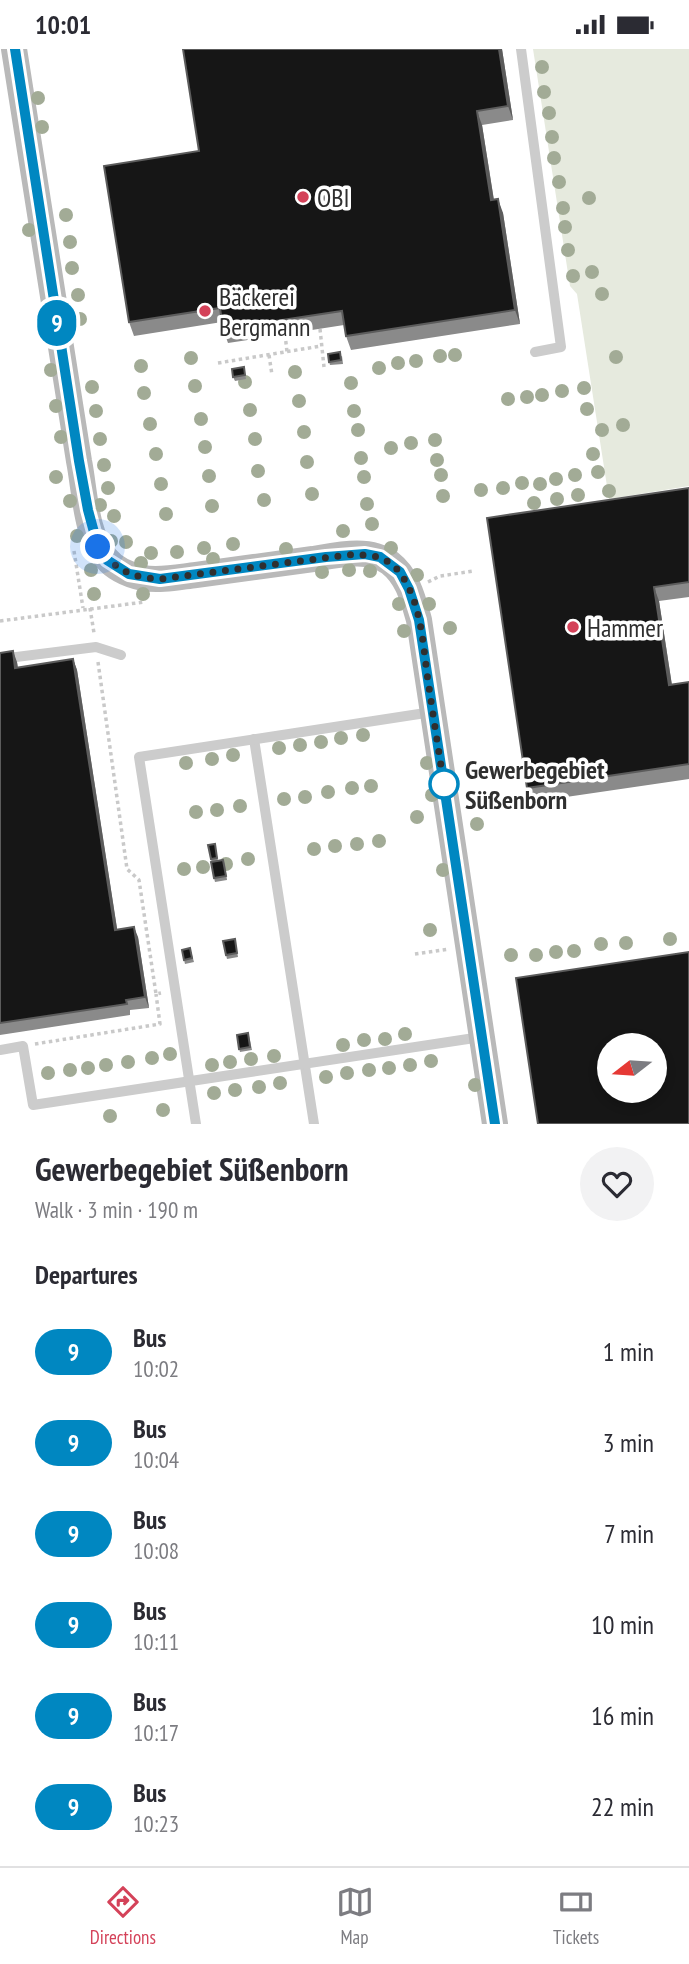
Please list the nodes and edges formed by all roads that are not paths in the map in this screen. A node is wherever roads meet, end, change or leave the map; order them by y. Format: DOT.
graph roads {
  1 [pos="15,49"];
  2 [pos="521,49"];
  3 [pos="535,352"];
  4 [pos="121,655"];
  5 [pos="0,659"];
  6 [pos="432,712"];
  7 [pos="254,739"];
  8 [pos="482,1037"];
  9 [pos="0,1050"];
  10 [pos="304,1064"];
  11 [pos="189,1082"];
  12 [pos="196,1124"];
  13 [pos="313,1124"];
  14 [pos="495,1124"];
  1 -- 6 [label="street"];
  2 -- 3 [label="lane"];
  4 -- 5 [label="lane"];
  6 -- 7 [label="lane"];
  6 -- 8 [label="street"];
  7 -- 10 [label="lane"];
  7 -- 11 [label="lane"];
  8 -- 10 [label="lane"];
  8 -- 14 [label="street"];
  9 -- 11 [label="lane"];
  10 -- 11 [label="lane"];
  10 -- 13 [label="lane"];
  11 -- 12 [label="lane"];
}
